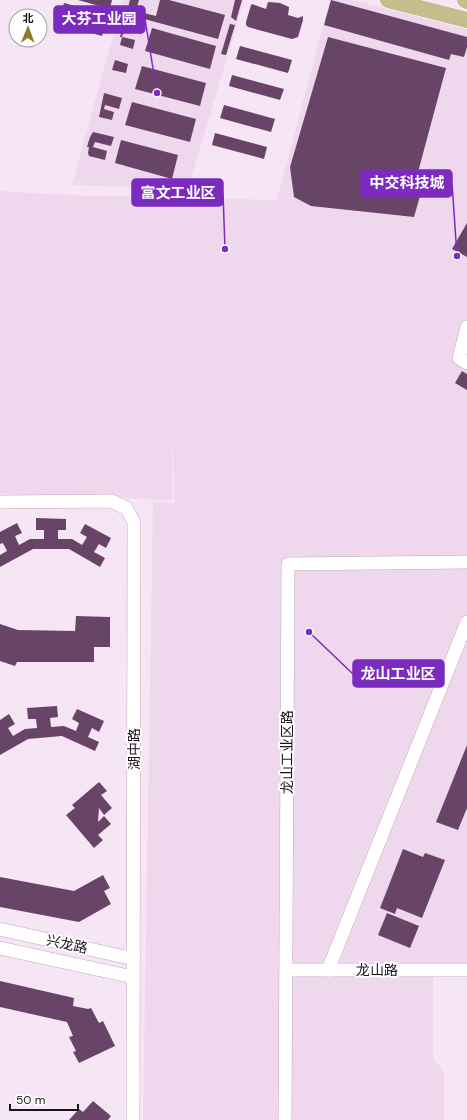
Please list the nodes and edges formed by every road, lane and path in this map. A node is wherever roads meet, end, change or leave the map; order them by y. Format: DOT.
graph roads {
  1 [pos="388,0"];
  2 [pos="467,20"];
  3 [pos="467,327"];
  4 [pos="467,362"];
  5 [pos="0,502"];
  6 [pos="467,562"];
  7 [pos="467,622"];
  8 [pos="0,929"];
  9 [pos="0,948"];
  10 [pos="134,959"];
  11 [pos="287,970"];
  12 [pos="328,970"];
  13 [pos="467,970"];
  14 [pos="134,977"];
  15 [pos="133,1120"];
  16 [pos="285,1120"];
  1 -- 2 [label="main road"];
  3 -- 4 [label="street"];
  5 -- 10 [label="street, 湖中路"];
  6 -- 11 [label="street, 龙山工业区路"];
  7 -- 12 [label="street"];
  8 -- 10 [label="street, 兴龙路"];
  9 -- 14 [label="street, 兴龙路"];
  10 -- 14 [label="street, 湖中路"];
  11 -- 12 [label="street, 龙山路"];
  11 -- 16 [label="street, 龙山工业区路"];
  12 -- 13 [label="street, 龙山路"];
  14 -- 15 [label="street, 湖中路"];
}
